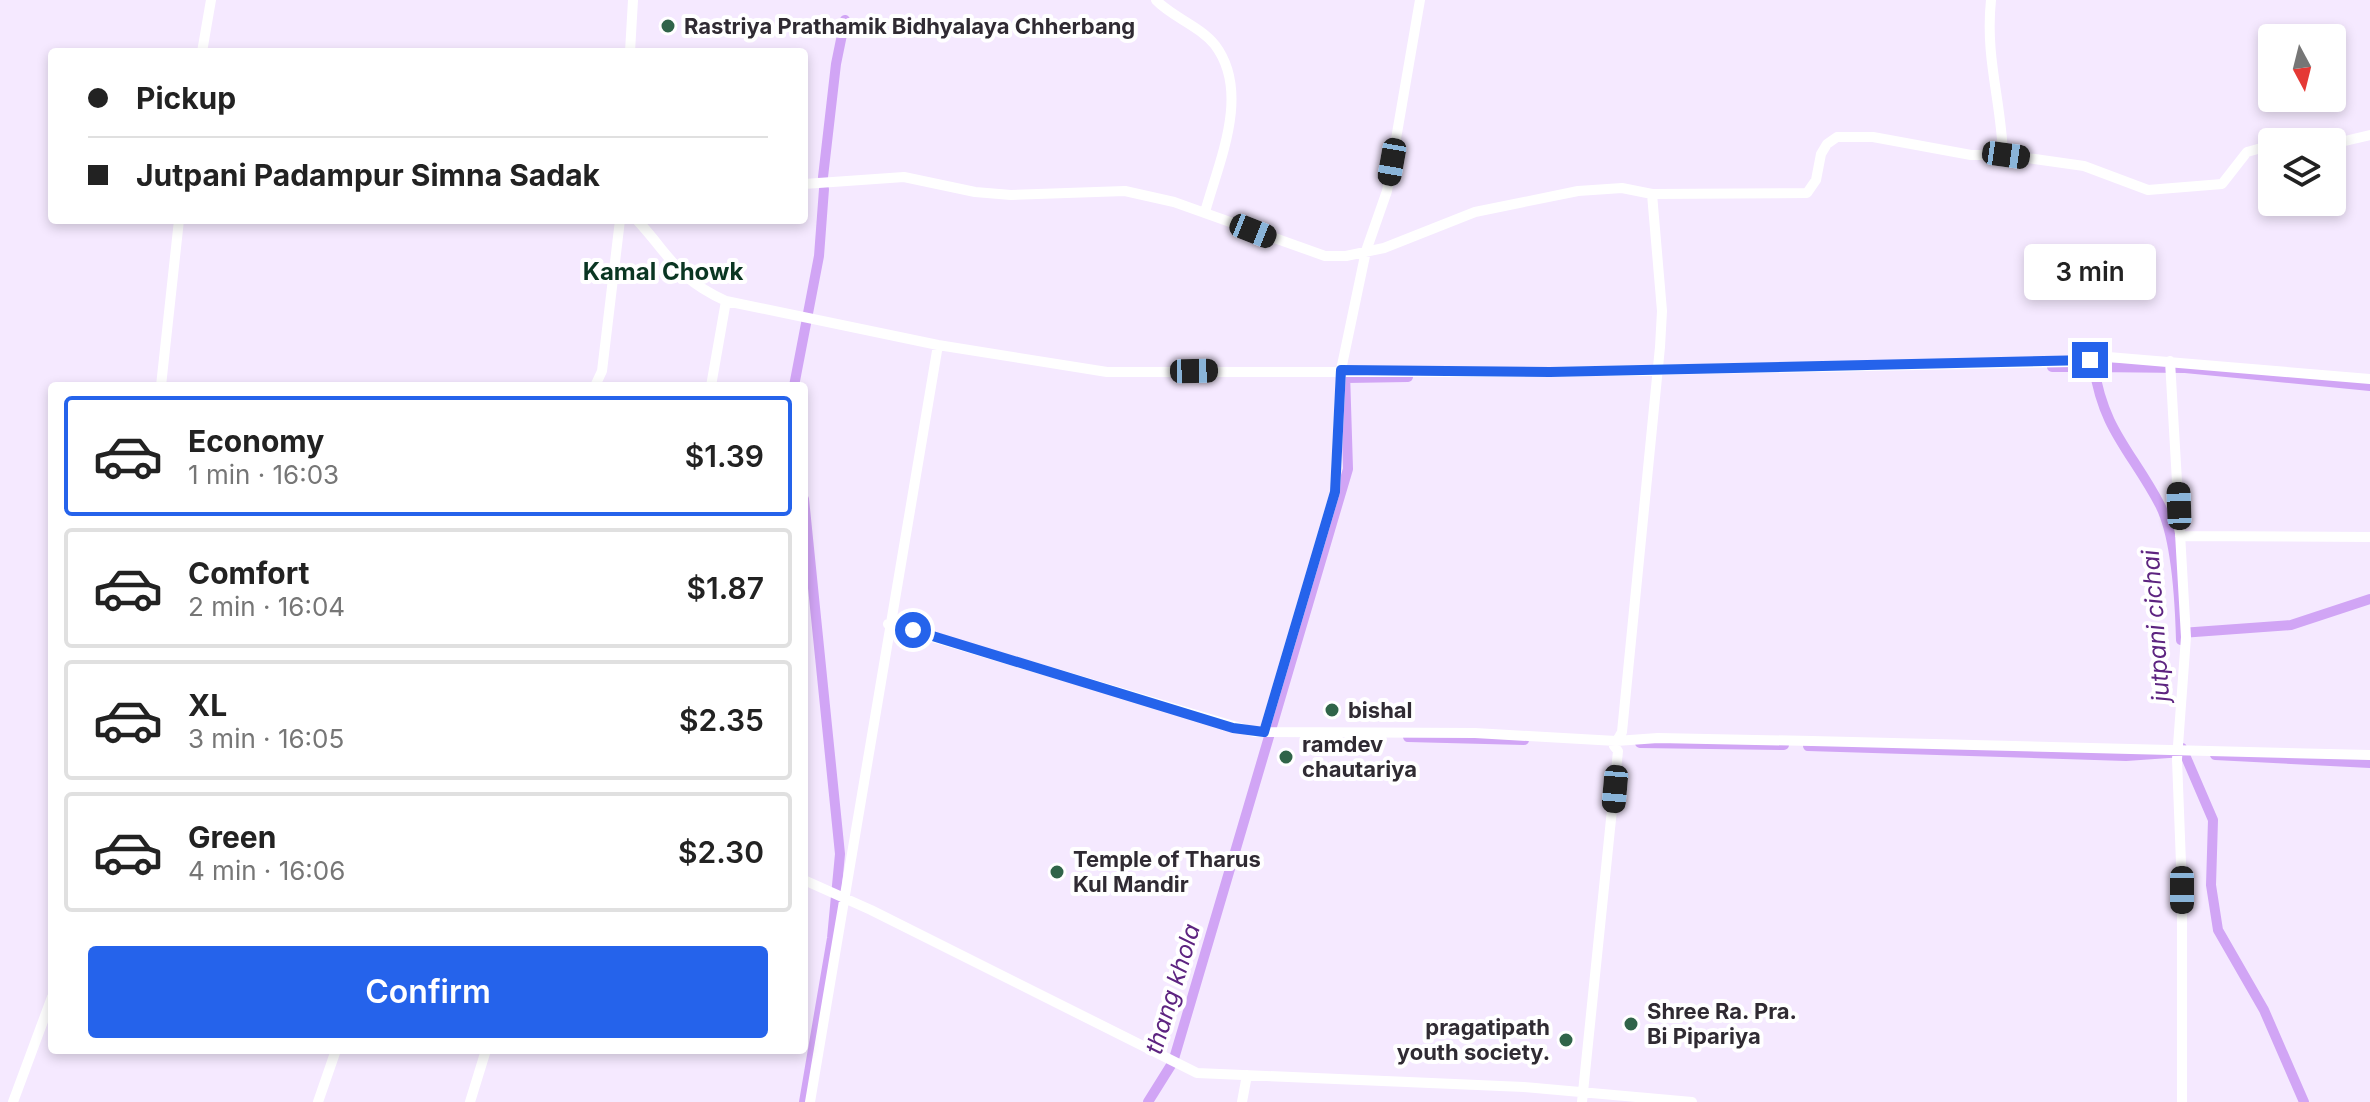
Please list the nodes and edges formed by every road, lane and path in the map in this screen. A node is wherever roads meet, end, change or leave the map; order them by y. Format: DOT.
graph roads {
  1 [pos="211,0"];
  2 [pos="633,0"];
  3 [pos="1156,0"];
  4 [pos="1420,0"];
  5 [pos="1991,0"];
  6 [pos="203,48"];
  7 [pos="630,48"];
  8 [pos="2370,135"];
  9 [pos="2346,141"];
  10 [pos="2258,149"];
  11 [pos="2003,155"];
  12 [pos="808,184"];
  13 [pos="1652,194"];
  14 [pos="1205,212"];
  15 [pos="179,224"];
  16 [pos="620,224"];
  17 [pos="640,224"];
  18 [pos="1366,251"];
  19 [pos="726,301"];
  20 [pos="938,345"];
  21 [pos="2170,361"];
  22 [pos="1656,369"];
  23 [pos="1341,370"];
  24 [pos="2370,379"];
  25 [pos="161,382"];
  26 [pos="597,382"];
  27 [pos="712,382"];
  28 [pos="2180,536"];
  29 [pos="2370,537"];
  30 [pos="888,624"];
  31 [pos="1264,732"];
  32 [pos="1615,743"];
  33 [pos="2177,754"];
  34 [pos="2370,755"];
  35 [pos="808,882"];
  36 [pos="844,898"];
  37 [pos="48,1008"];
  38 [pos="335,1054"];
  39 [pos="485,1054"];
  40 [pos="1247,1075"];
  41 [pos="1582,1098"];
  42 [pos="13,1102"];
  43 [pos="318,1102"];
  44 [pos="470,1102"];
  45 [pos="810,1102"];
  46 [pos="1242,1102"];
  47 [pos="1692,1102"];
  48 [pos="2182,1102"];
  1 -- 6 [label="street"];
  2 -- 7 [label="street"];
  3 -- 14 [label="street"];
  4 -- 18 [label="street"];
  5 -- 11 [label="street"];
  8 -- 9 [label="street"];
  10 -- 11 [label="street"];
  11 -- 13 [label="street"];
  12 -- 14 [label="street"];
  13 -- 18 [label="street"];
  13 -- 22 [label="street"];
  14 -- 18 [label="street"];
  15 -- 25 [label="street"];
  16 -- 26 [label="street"];
  17 -- 19 [label="street"];
  18 -- 23 [label="street"];
  19 -- 20 [label="street"];
  19 -- 27 [label="street"];
  20 -- 23 [label="street"];
  20 -- 30 [label="street"];
  21 -- 22 [label="street"];
  21 -- 24 [label="street"];
  21 -- 28 [label="street"];
  22 -- 23 [label="street"];
  22 -- 32 [label="street"];
  23 -- 31 [label="street"];
  28 -- 29 [label="street"];
  28 -- 33 [label="street"];
  30 -- 31 [label="street"];
  30 -- 36 [label="street"];
  31 -- 32 [label="street"];
  32 -- 33 [label="street"];
  32 -- 41 [label="street"];
  33 -- 34 [label="street"];
  33 -- 48 [label="street"];
  35 -- 36 [label="street"];
  36 -- 40 [label="street"];
  36 -- 45 [label="street"];
  37 -- 42 [label="street"];
  38 -- 43 [label="street"];
  39 -- 44 [label="street"];
  40 -- 41 [label="street"];
  40 -- 46 [label="street"];
  41 -- 47 [label="street"];
}
